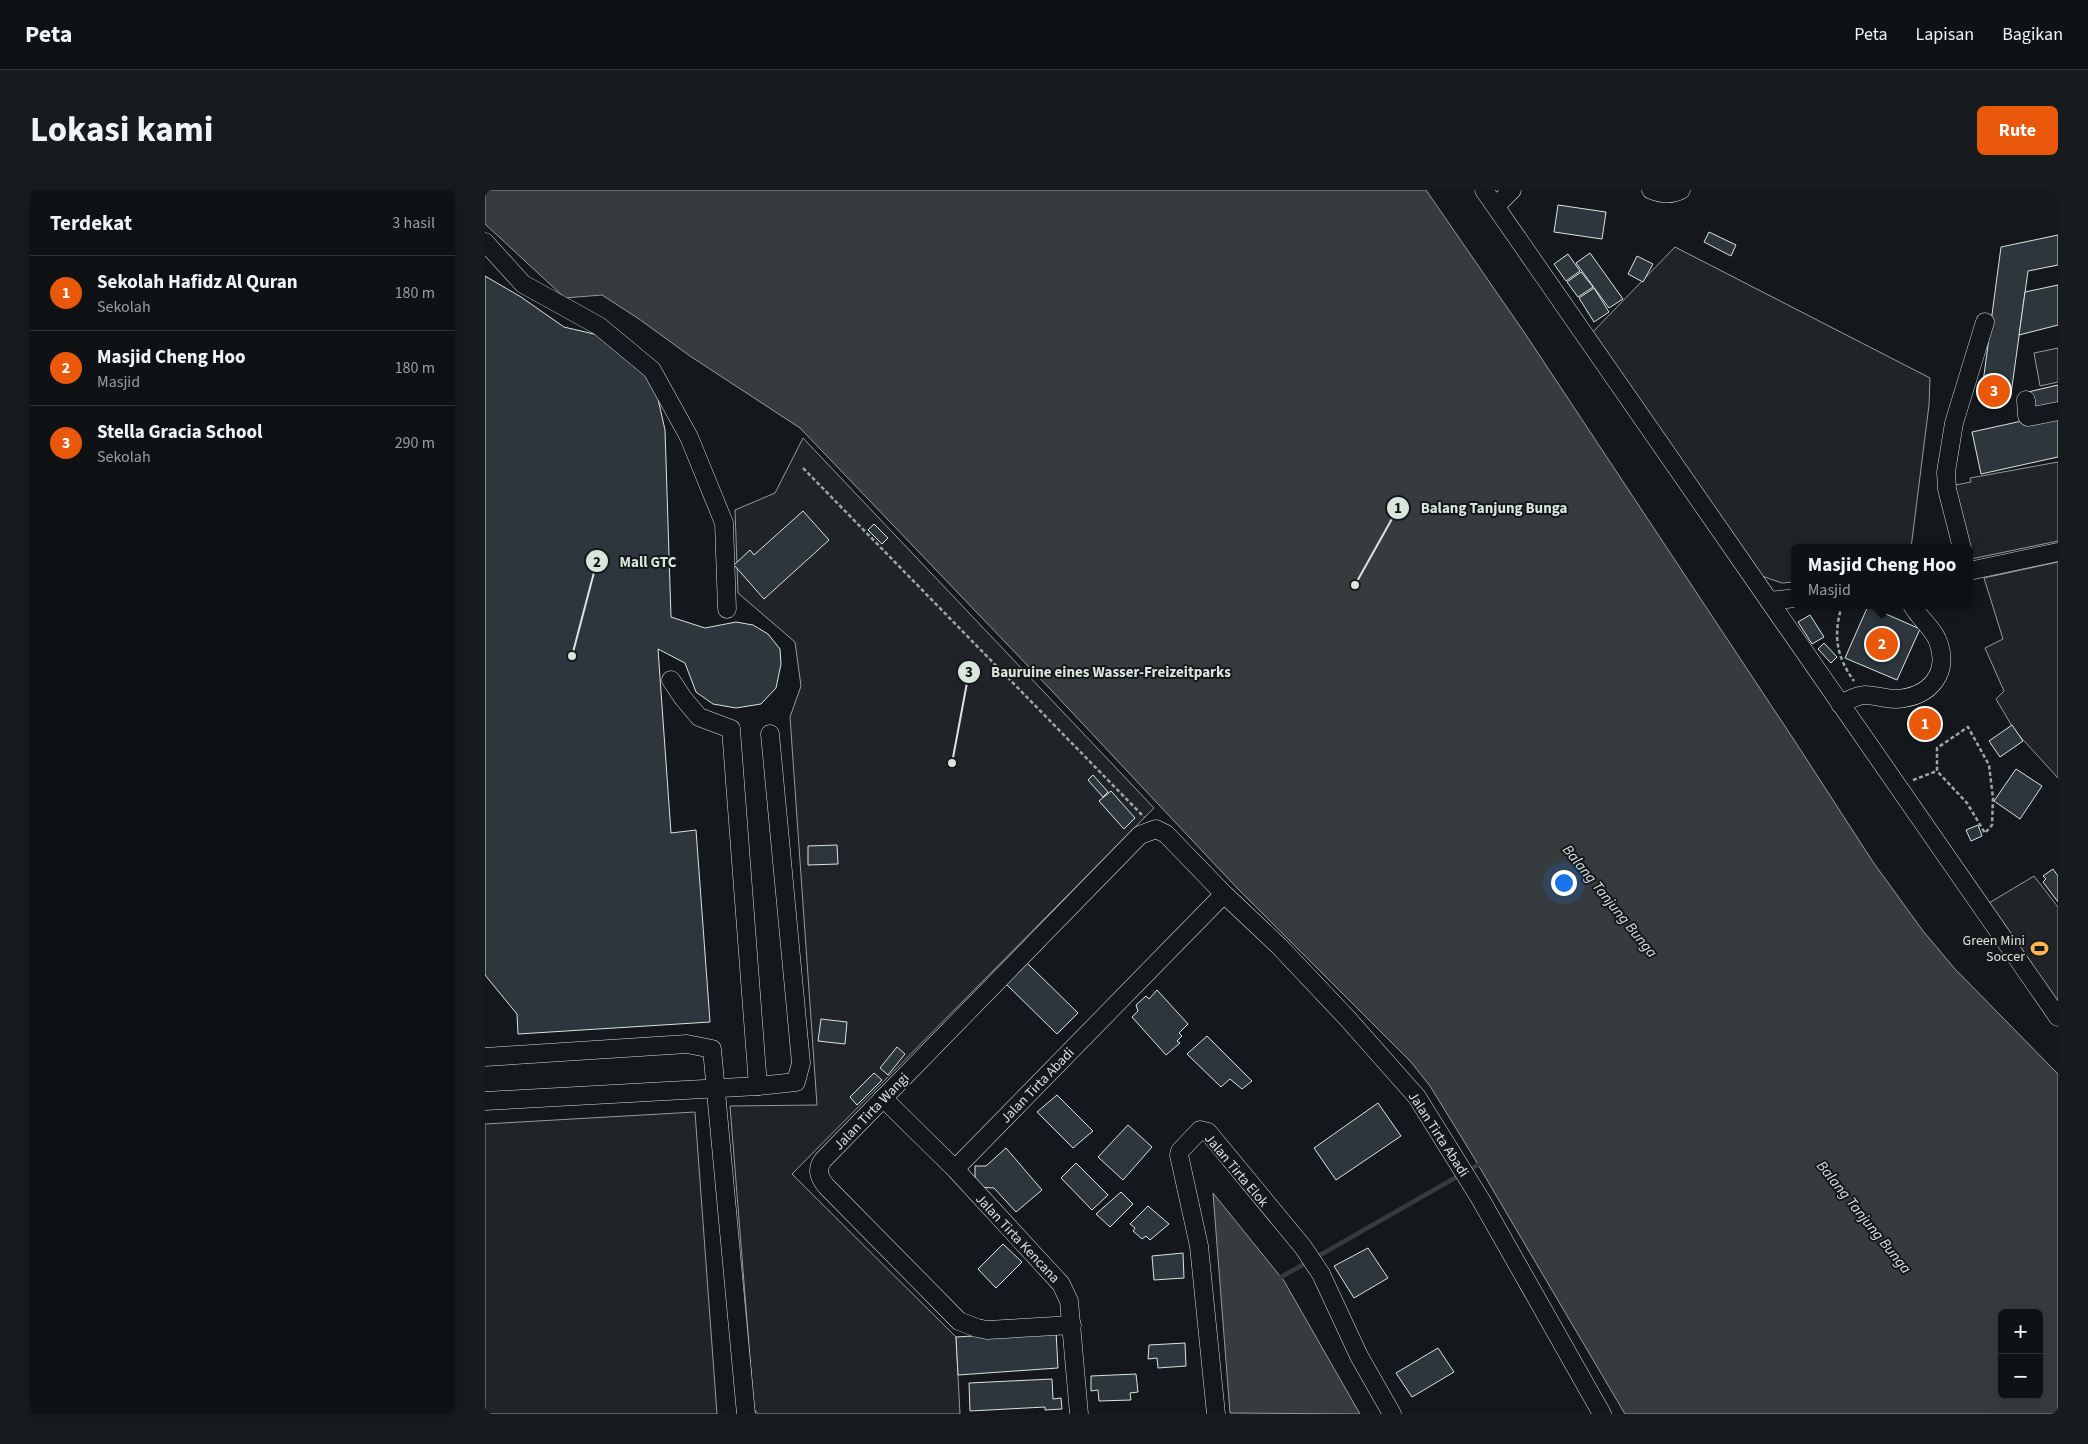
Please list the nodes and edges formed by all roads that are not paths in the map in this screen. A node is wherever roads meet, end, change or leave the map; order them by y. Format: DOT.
graph roads {
  1 [pos="1485,190"];
  2 [pos="1512,190"];
  3 [pos="1651,190"];
  4 [pos="1681,190"];
  5 [pos="1496,206"];
  6 [pos="487,250"];
  7 [pos="1985,322"];
  8 [pos="2026,400"];
  9 [pos="2058,411"];
  10 [pos="1961,544"];
  11 [pos="2058,552"];
  12 [pos="1973,570"];
  13 [pos="1791,598"];
  14 [pos="1769,601"];
  15 [pos="727,609"];
  16 [pos="1915,609"];
  17 [pos="671,680"];
  18 [pos="1840,704"];
  19 [pos="770,734"];
  20 [pos="1156,829"];
  21 [pos="1224,894"];
  22 [pos="2058,1017"];
  23 [pos="485,1057"];
  24 [pos="758,1086"];
  25 [pos="716,1087"];
  26 [pos="883,1098"];
  27 [pos="485,1101"];
  28 [pos="955,1169"];
  29 [pos="1072,1325"];
  30 [pos="746,1414"];
  31 [pos="1079,1414"];
  32 [pos="1215,1414"];
  33 [pos="1392,1414"];
  34 [pos="1602,1414"];
  1 -- 5 [label="street"];
  2 -- 5 [label="street"];
  3 -- 4 [label="street"];
  5 -- 14 [label="street"];
  6 -- 15 [label="street"];
  7 -- 10 [label="street"];
  8 -- 9 [label="street"];
  11 -- 12 [label="street"];
  13 -- 14 [label="street"];
  14 -- 18 [label="street"];
  16 -- 18 [label="street"];
  17 -- 24 [label="street"];
  18 -- 22 [label="street"];
  19 -- 24 [label="street"];
  20 -- 21 [label="street, Jalan Tirta Abadi"];
  20 -- 26 [label="street, Jalan Tirta Wangi"];
  21 -- 28 [label="street, Jalan Tirta Abadi"];
  21 -- 34 [label="street, Jalan Tirta Abadi"];
  23 -- 25 [label="street"];
  24 -- 25 [label="street"];
  25 -- 27 [label="street"];
  25 -- 30 [label="street"];
  26 -- 28 [label="street, Jalan Tirta Kencana"];
  26 -- 29 [label="street, Jalan Tirta Wangi"];
  28 -- 29 [label="street, Jalan Tirta Kencana"];
  29 -- 31 [label="street, Jalan Tirta Kencana"];
  32 -- 33 [label="street, Jalan Tirta Elok"];
}
